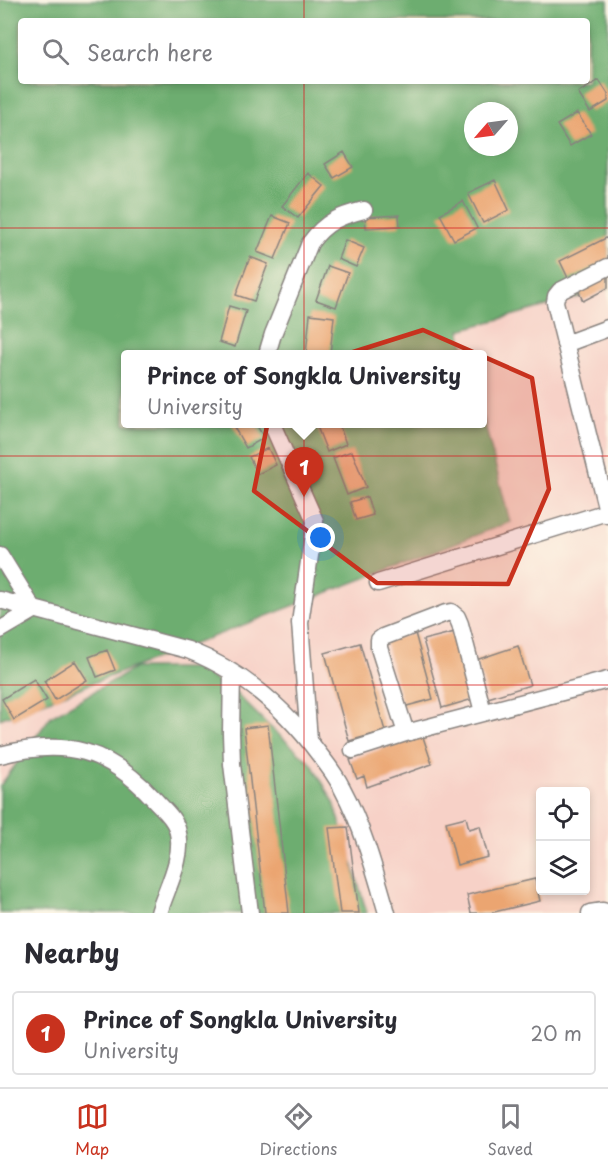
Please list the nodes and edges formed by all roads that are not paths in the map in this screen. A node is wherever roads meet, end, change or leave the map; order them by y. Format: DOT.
graph roads {
  1 [pos="364,210"];
  2 [pos="608,267"];
  3 [pos="608,328"];
  4 [pos="565,344"];
  5 [pos="268,350"];
  6 [pos="274,428"];
  7 [pos="608,513"];
  8 [pos="0,555"];
  9 [pos="378,583"];
  10 [pos="0,600"];
  11 [pos="34,610"];
  12 [pos="0,630"];
  13 [pos="232,672"];
  14 [pos="608,680"];
  15 [pos="483,712"];
  16 [pos="406,734"];
  17 [pos="309,740"];
  18 [pos="353,750"];
  19 [pos="0,755"];
  20 [pos="159,913"];
  21 [pos="249,913"];
  22 [pos="387,913"];
  23 [pos="590,913"];
  24 [pos="608,913"];
  1 -- 5 [label="street"];
  2 -- 4 [label="street"];
  3 -- 4 [label="street"];
  4 -- 7 [label="street"];
  6 -- 17 [label="street"];
  7 -- 9 [label="street"];
  8 -- 11 [label="street"];
  10 -- 11 [label="street"];
  11 -- 12 [label="street"];
  11 -- 13 [label="street"];
  13 -- 17 [label="street"];
  13 -- 21 [label="street"];
  14 -- 15 [label="street"];
  15 -- 16 [label="street"];
  15 -- 16 [label="street"];
  16 -- 18 [label="street"];
  17 -- 22 [label="street"];
  19 -- 20 [label="street"];
  23 -- 24 [label="street"];
}
